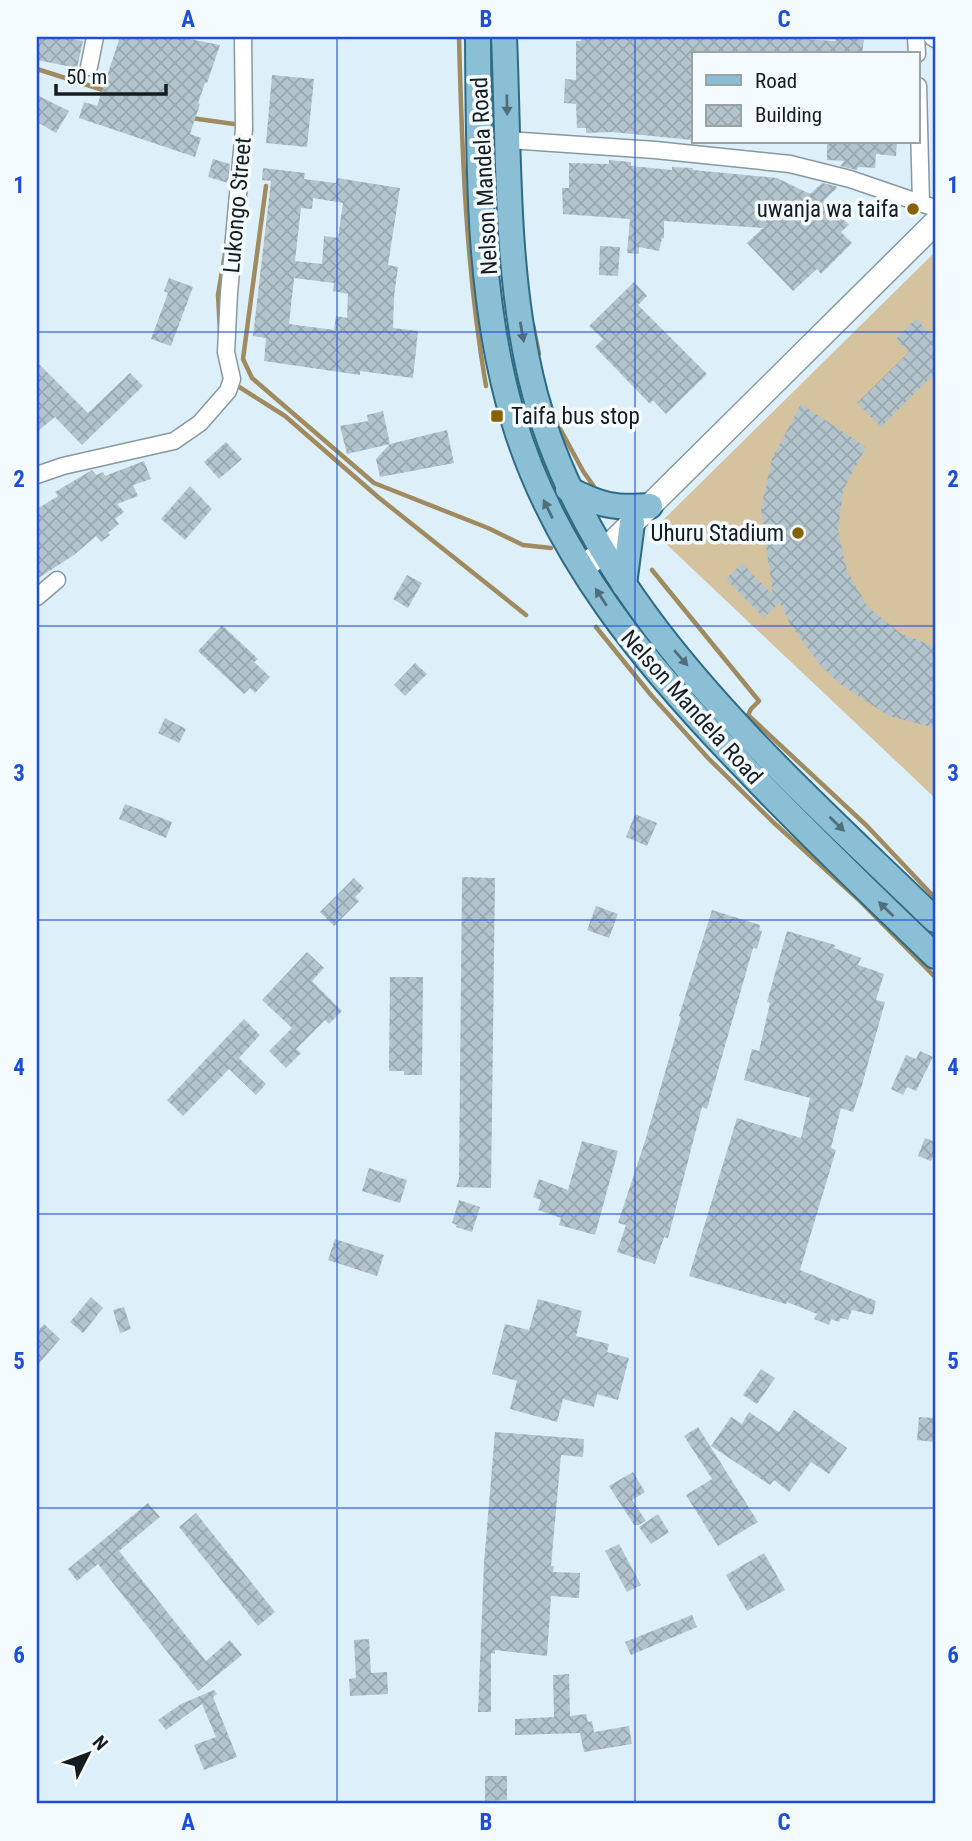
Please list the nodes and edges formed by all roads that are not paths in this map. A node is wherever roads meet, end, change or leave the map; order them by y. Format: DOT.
graph roads {
  1 [pos="95,37"];
  2 [pos="243,37"];
  3 [pos="478,37"];
  4 [pos="505,37"];
  5 [pos="89,67"];
  6 [pos="920,110"];
  7 [pos="508,140"];
  8 [pos="928,205"];
  9 [pos="935,223"];
  10 [pos="37,475"];
  11 [pos="568,489"];
  12 [pos="650,506"];
  13 [pos="632,523"];
  14 [pos="603,552"];
  15 [pos="582,568"];
  16 [pos="57,580"];
  17 [pos="624,585"];
  18 [pos="37,597"];
  19 [pos="935,920"];
  20 [pos="935,956"];
  1 -- 5 [label="street"];
  2 -- 10 [label="street, Lukongo Street"];
  15 -- 3 [label="main road, Nelson Mandela Road, one-way"];
  4 -- 7 [label="main road, Nelson Mandela Road, one-way"];
  6 -- 8 [label="street"];
  7 -- 8 [label="street"];
  7 -- 11 [label="main road, Nelson Mandela Road, one-way"];
  9 -- 12 [label="street"];
  11 -- 12 [label="main road"];
  11 -- 14 [label="main road, Nelson Mandela Road"];
  12 -- 13 [label="street"];
  13 -- 14 [label="street"];
  13 -- 17 [label="main road"];
  14 -- 15 [label="street"];
  14 -- 17 [label="main road, Nelson Mandela Road"];
  20 -- 15 [label="main road, Nelson Mandela Road, one-way"];
  16 -- 18 [label="street"];
  17 -- 19 [label="main road, Nelson Mandela Road, one-way"];
}
